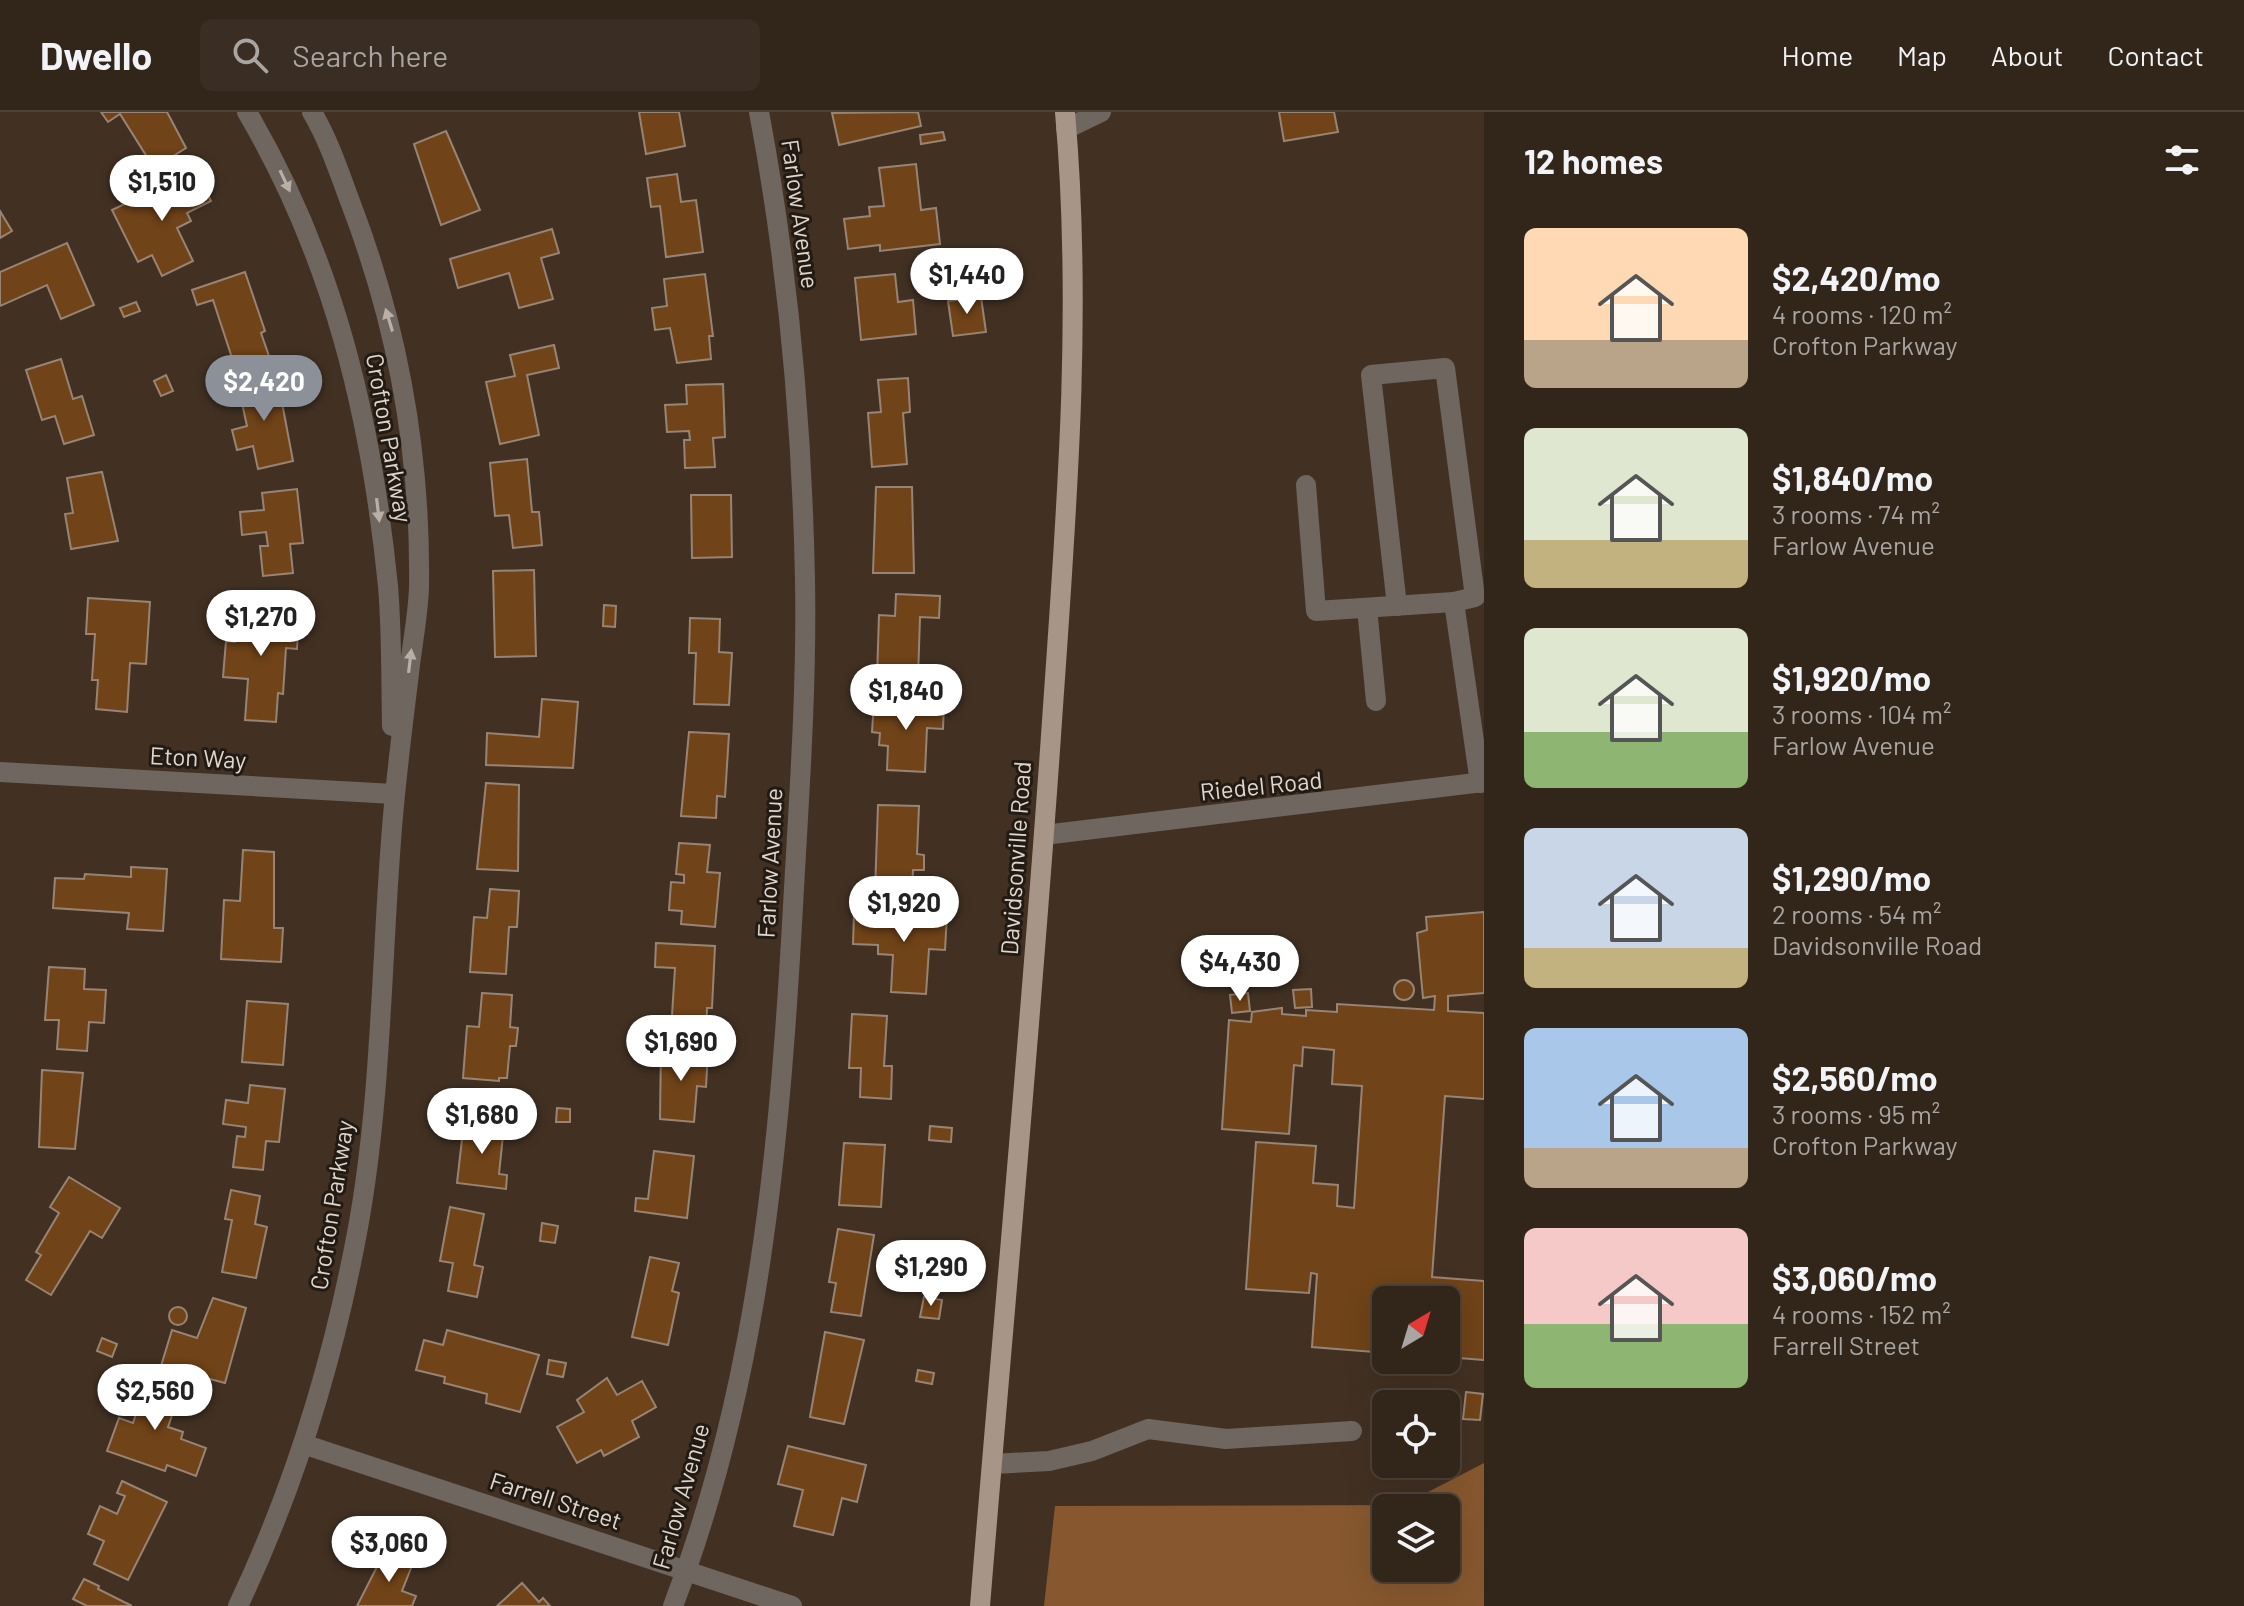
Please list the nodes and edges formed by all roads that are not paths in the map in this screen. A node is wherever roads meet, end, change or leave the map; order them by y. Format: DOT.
graph roads {
  1 [pos="247,112"];
  2 [pos="312,112"];
  3 [pos="759,112"];
  4 [pos="1101,112"];
  5 [pos="1065,120"];
  6 [pos="1306,485"];
  7 [pos="1454,602"];
  8 [pos="1397,606"];
  9 [pos="1367,608"];
  10 [pos="1376,701"];
  11 [pos="0,772"];
  12 [pos="1482,783"];
  13 [pos="394,794"];
  14 [pos="1044,835"];
  15 [pos="1352,1431"];
  16 [pos="303,1444"];
  17 [pos="992,1464"];
  18 [pos="687,1571"];
  19 [pos="238,1606"];
  20 [pos="673,1606"];
  21 [pos="792,1606"];
  22 [pos="980,1606"];
  1 -- 13 [label="street, Crofton Parkway, one-way"];
  13 -- 2 [label="street, Crofton Parkway, one-way"];
  3 -- 18 [label="street, Farlow Avenue"];
  4 -- 5 [label="street"];
  5 -- 14 [label="main road, Davidsonville Road"];
  6 -- 9 [label="street"];
  7 -- 8 [label="street"];
  7 -- 8 [label="street"];
  7 -- 12 [label="street"];
  8 -- 9 [label="street"];
  9 -- 10 [label="street"];
  11 -- 13 [label="street, Eton Way"];
  12 -- 14 [label="street, Riedel Road"];
  13 -- 16 [label="street, Crofton Parkway"];
  14 -- 17 [label="main road, Davidsonville Road"];
  15 -- 17 [label="street"];
  16 -- 18 [label="street, Farrell Street"];
  16 -- 19 [label="street, Crofton Parkway"];
  17 -- 22 [label="main road, Davidsonville Road"];
  18 -- 20 [label="street, Farlow Avenue"];
  18 -- 21 [label="street, Farrell Street"];
}
